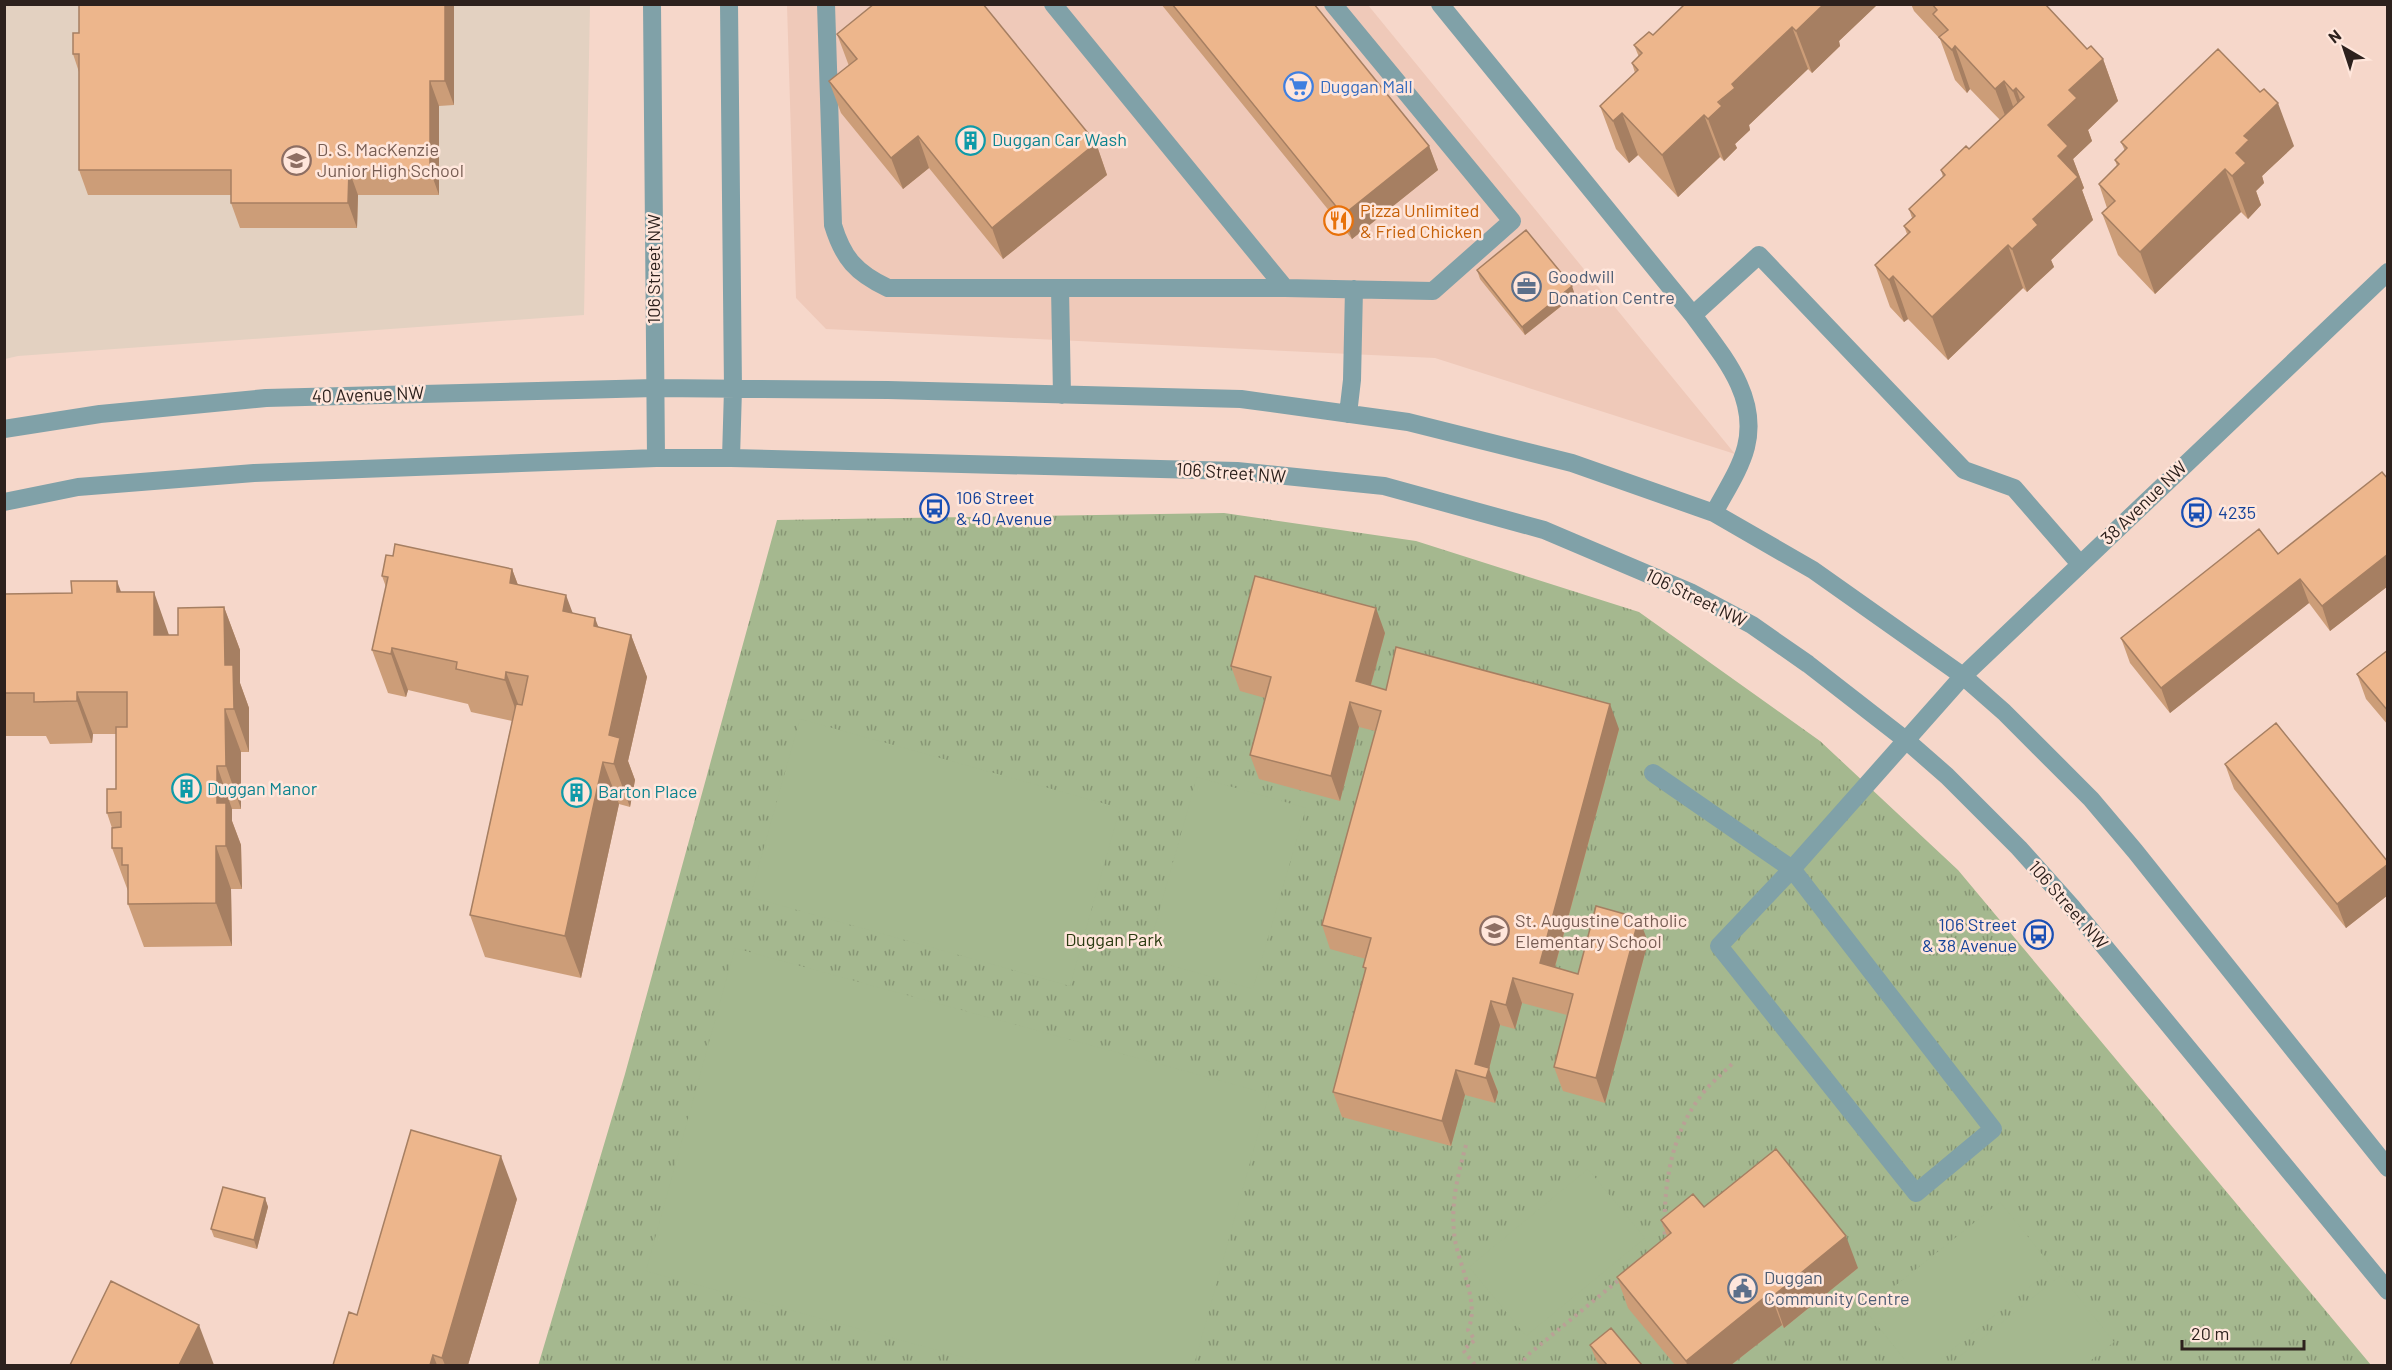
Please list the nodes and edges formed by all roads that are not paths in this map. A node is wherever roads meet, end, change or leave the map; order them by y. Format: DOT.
graph roads {
  1 [pos="652,4"];
  2 [pos="729,4"];
  3 [pos="826,4"];
  4 [pos="1053,4"];
  5 [pos="1333,4"];
  6 [pos="1440,4"];
  7 [pos="2388,272"];
  8 [pos="1060,288"];
  9 [pos="1285,288"];
  10 [pos="1354,289"];
  11 [pos="1693,315"];
  12 [pos="655,387"];
  13 [pos="733,389"];
  14 [pos="1062,395"];
  15 [pos="1348,414"];
  16 [pos="4,429"];
  17 [pos="656,458"];
  18 [pos="731,458"];
  19 [pos="4,502"];
  20 [pos="1714,513"];
  21 [pos="2080,564"];
  22 [pos="1963,676"];
  23 [pos="1907,741"];
  24 [pos="1653,773"];
  25 [pos="1792,869"];
  26 [pos="2388,1168"];
  27 [pos="2388,1291"];
  1 -- 12 [label="street, 106 Street NW"];
  2 -- 13 [label="street"];
  3 -- 8 [label="street"];
  4 -- 9 [label="street"];
  5 -- 10 [label="street"];
  6 -- 11 [label="street"];
  7 -- 21 [label="street, 38 Avenue NW"];
  8 -- 9 [label="street"];
  8 -- 14 [label="street"];
  9 -- 10 [label="street"];
  10 -- 15 [label="street"];
  11 -- 20 [label="street"];
  11 -- 21 [label="street"];
  12 -- 13 [label="street, 40 Avenue NW"];
  12 -- 16 [label="street, 40 Avenue NW"];
  12 -- 17 [label="street, 106 Street NW"];
  13 -- 14 [label="street"];
  13 -- 18 [label="street"];
  14 -- 15 [label="street"];
  15 -- 20 [label="street"];
  17 -- 18 [label="street, 106 Street NW"];
  17 -- 19 [label="street"];
  18 -- 23 [label="street, 106 Street NW"];
  20 -- 22 [label="street"];
  21 -- 22 [label="street, 38 Avenue NW"];
  22 -- 23 [label="street, 38 Avenue NW"];
  22 -- 26 [label="street"];
  23 -- 25 [label="street, 38 Avenue NW"];
  23 -- 27 [label="street, 106 Street NW"];
  24 -- 25 [label="street"];
  25 -- 25 [label="street"];
}
